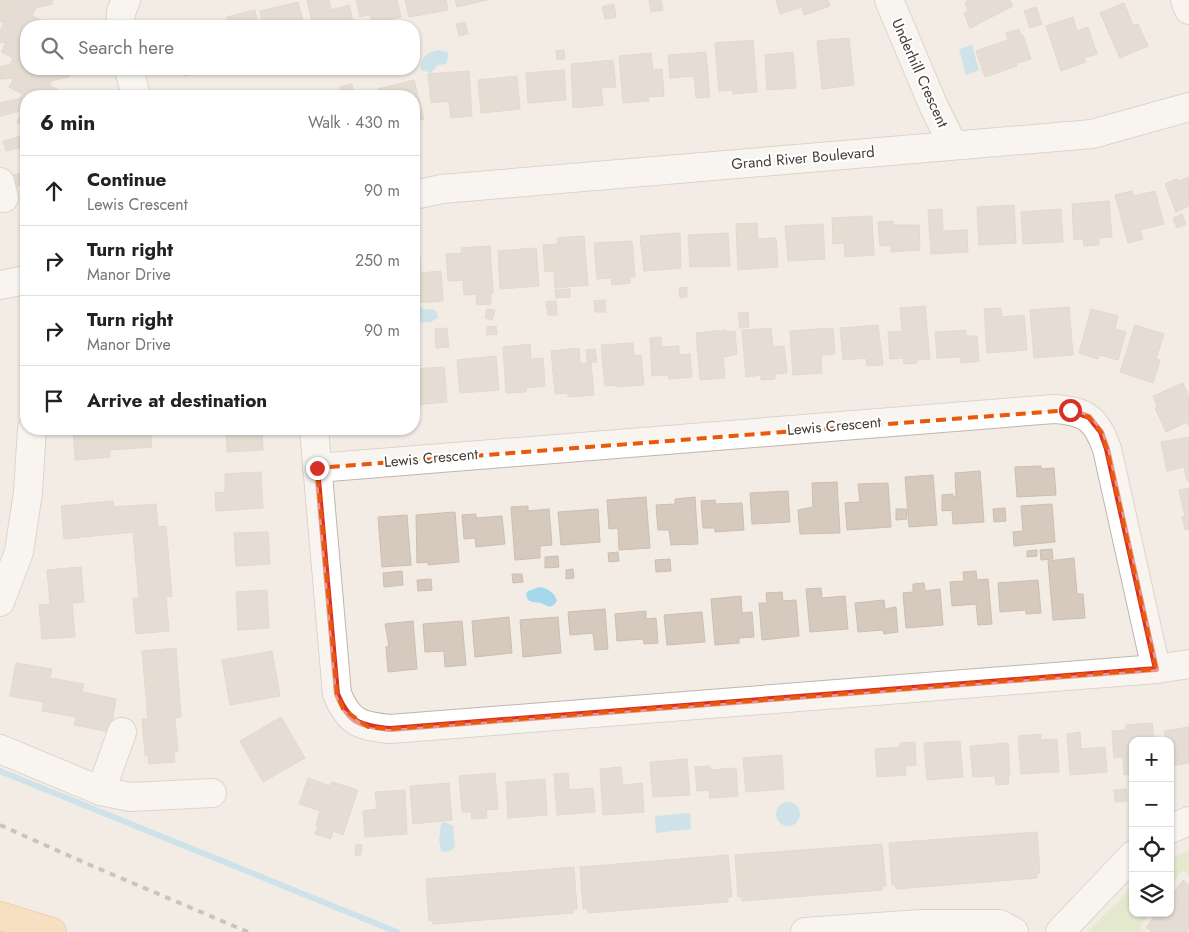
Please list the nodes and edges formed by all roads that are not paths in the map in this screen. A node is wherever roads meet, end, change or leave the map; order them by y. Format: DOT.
graph roads {
  1 [pos="889,0"];
  2 [pos="1184,0"];
  3 [pos="1189,10"];
  4 [pos="131,75"];
  5 [pos="134,90"];
  6 [pos="1189,107"];
  7 [pos="953,145"];
  8 [pos="420,194"];
  9 [pos="20,281"];
  10 [pos="0,285"];
  11 [pos="32,435"];
  12 [pos="314,435"];
  13 [pos="317,468"];
  14 [pos="0,602"];
  15 [pos="1189,664"];
  16 [pos="1156,669"];
  17 [pos="122,732"];
  18 [pos="0,749"];
  19 [pos="101,791"];
  20 [pos="212,793"];
  21 [pos="1189,822"];
  22 [pos="1174,828"];
  23 [pos="1129,859"];
  24 [pos="0,916"];
  25 [pos="52,932"];
  26 [pos="812,932"];
  27 [pos="1014,932"];
  28 [pos="1060,932"];
  1 -- 7 [label="street, Underhill Crescent"];
  2 -- 3 [label="street"];
  4 -- 5 [label="street"];
  6 -- 7 [label="street, Grand River Boulevard"];
  7 -- 8 [label="street, Grand River Boulevard"];
  9 -- 10 [label="street"];
  11 -- 14 [label="street"];
  12 -- 13 [label="street"];
  13 -- 16 [label="street, Lewis Crescent"];
  13 -- 16 [label="street"];
  15 -- 16 [label="street"];
  17 -- 19 [label="street"];
  18 -- 19 [label="street"];
  19 -- 20 [label="street"];
  21 -- 22 [label="street"];
  23 -- 28 [label="street"];
  24 -- 25 [label="main road"];
  26 -- 27 [label="street"];
}
